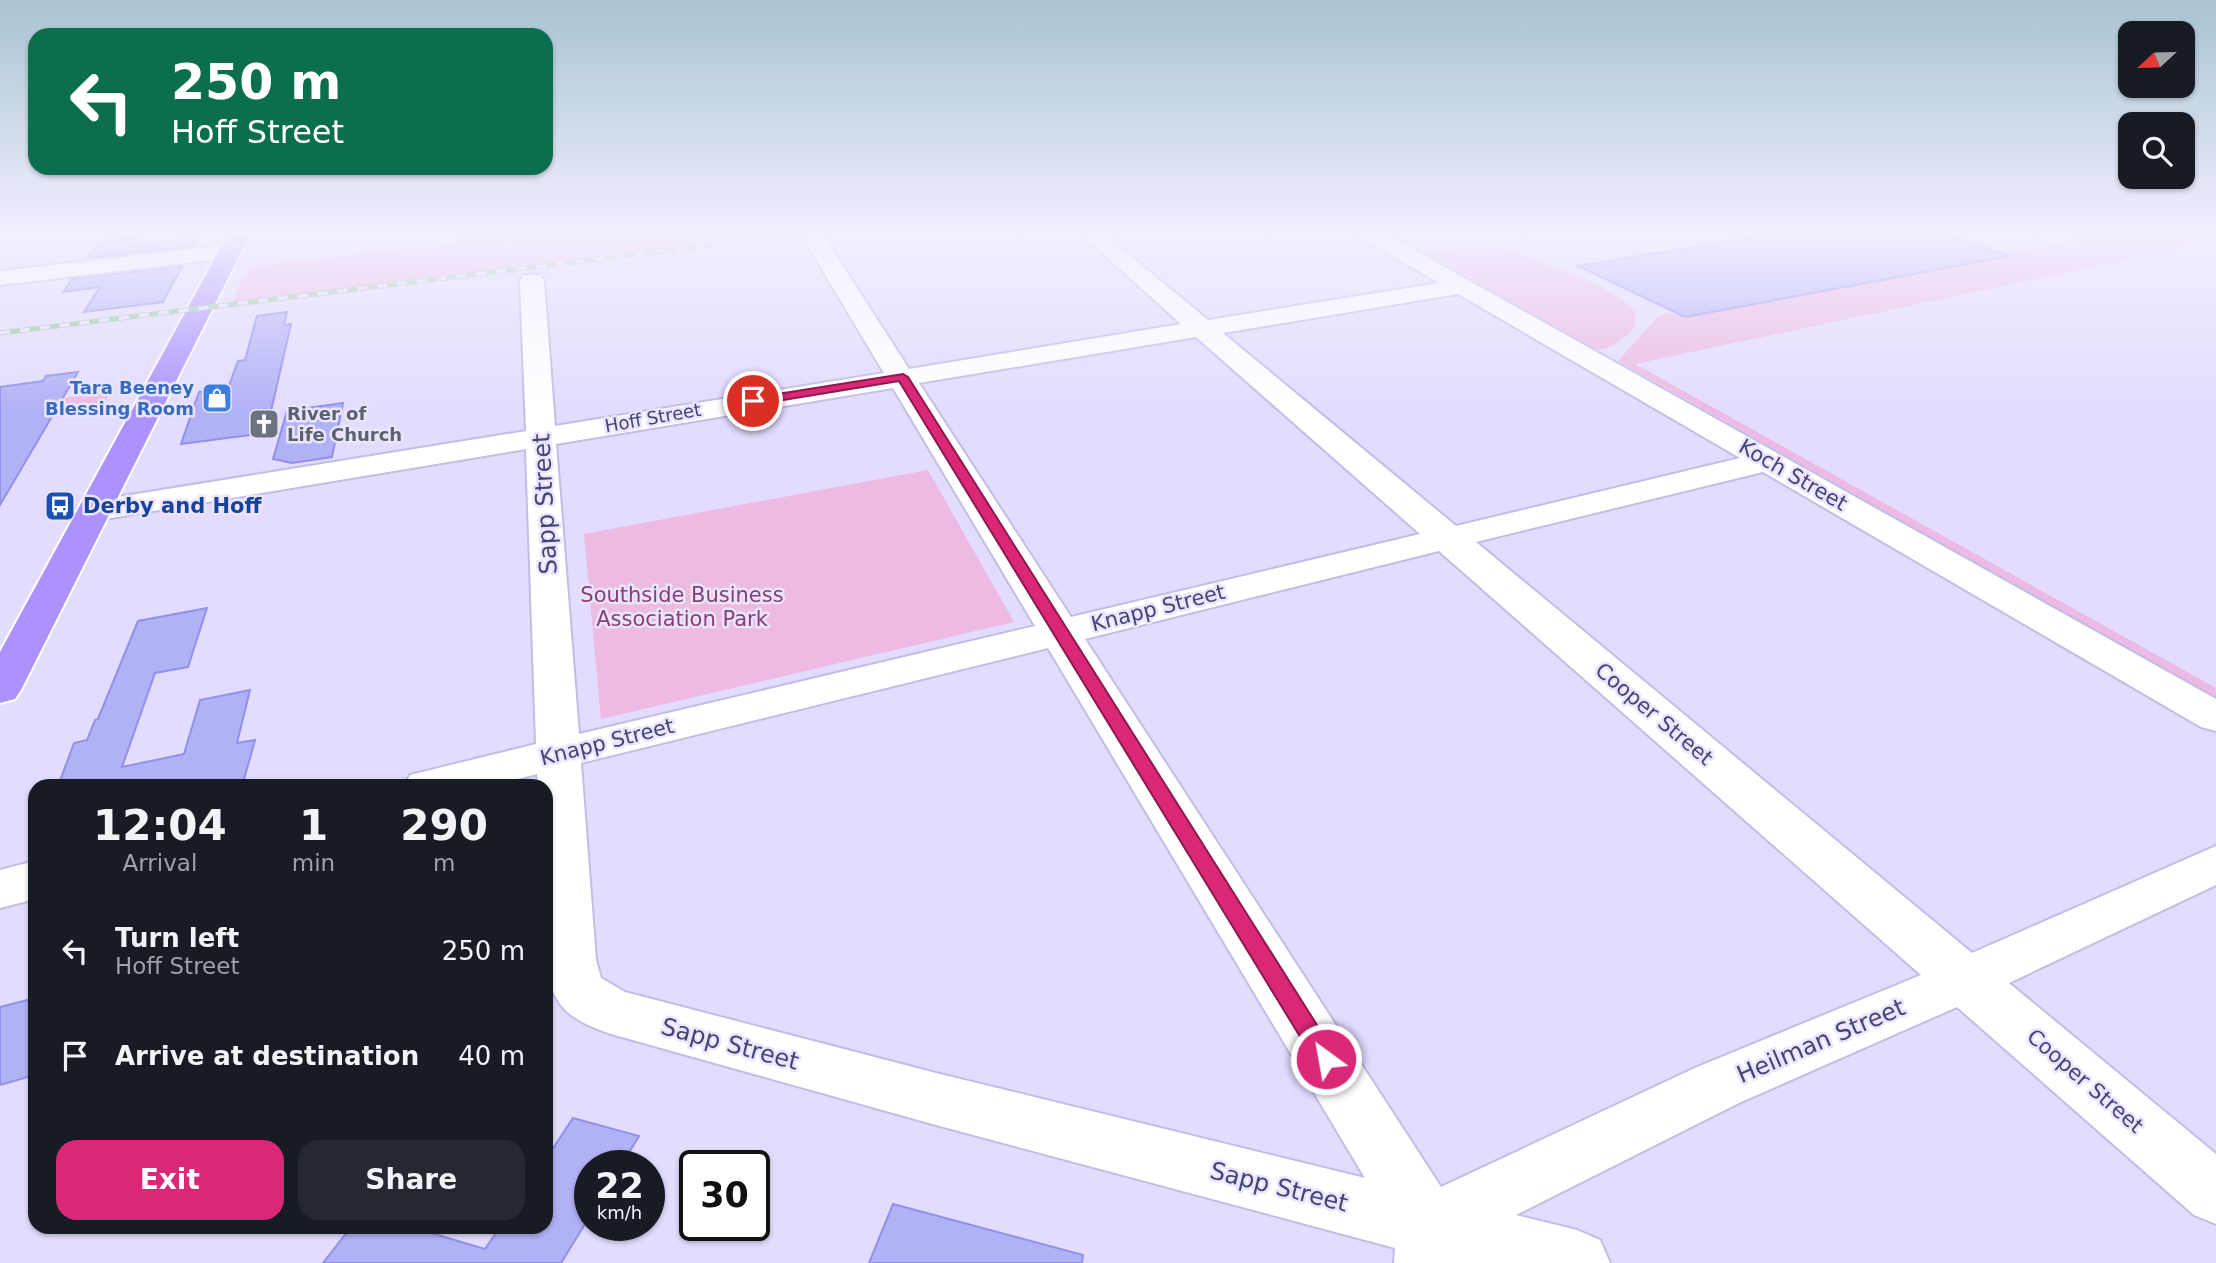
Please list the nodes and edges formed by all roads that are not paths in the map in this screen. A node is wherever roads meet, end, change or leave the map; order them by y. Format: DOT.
graph roads {
  1 [pos="208,293"];
  2 [pos="534,293"];
  3 [pos="849,293"];
  4 [pos="1160,293"];
  5 [pos="1420,293"];
  6 [pos="1474,293"];
  7 [pos="1203,329"];
  8 [pos="903,377"];
  9 [pos="541,437"];
  10 [pos="1768,461"];
  11 [pos="93,511"];
  12 [pos="1446,538"];
  13 [pos="1061,632"];
  14 [pos="0,690"];
  15 [pos="2216,717"];
  16 [pos="561,754"];
  17 [pos="456,779"];
  18 [pos="2216,864"];
  19 [pos="28,882"];
  20 [pos="0,889"];
  21 [pos="1967,979"];
  22 [pos="2216,1194"];
  23 [pos="1428,1244"];
  24 [pos="1577,1263"];
  1 -- 11 [label="main road"];
  2 -- 9 [label="street, Sapp Street"];
  3 -- 8 [label="street"];
  4 -- 7 [label="street, Cooper Street"];
  5 -- 7 [label="street, Hoff Street"];
  6 -- 10 [label="street, Koch Street"];
  7 -- 8 [label="street, Hoff Street"];
  7 -- 12 [label="street, Cooper Street"];
  8 -- 9 [label="street, Hoff Street"];
  8 -- 13 [label="street"];
  9 -- 11 [label="street, Hoff Street"];
  9 -- 16 [label="street, Sapp Street"];
  10 -- 12 [label="street, Knapp Street"];
  10 -- 15 [label="street, Koch Street"];
  11 -- 14 [label="main road"];
  12 -- 13 [label="street, Knapp Street"];
  12 -- 21 [label="street, Cooper Street"];
  13 -- 16 [label="street, Knapp Street"];
  13 -- 23 [label="street"];
  16 -- 17 [label="street, Knapp Street"];
  16 -- 23 [label="street, Sapp Street"];
  18 -- 21 [label="street, Heilman Street"];
  19 -- 20 [label="street"];
  21 -- 22 [label="street, Cooper Street"];
  21 -- 23 [label="street, Heilman Street"];
  23 -- 24 [label="street, Sapp Street"];
}
